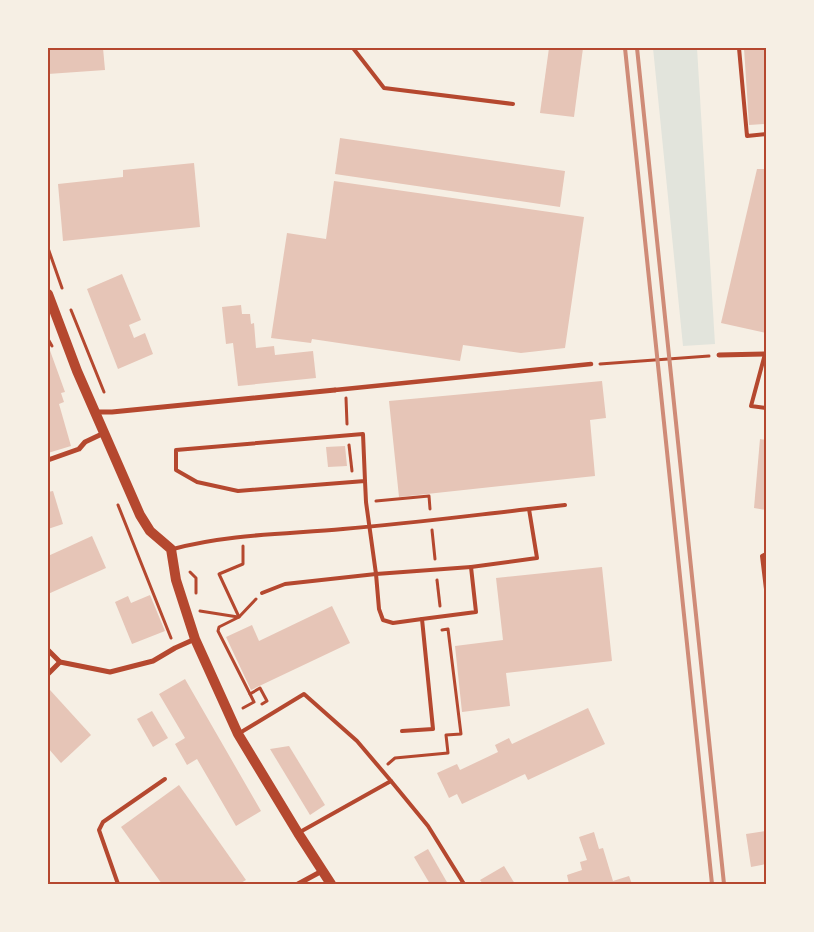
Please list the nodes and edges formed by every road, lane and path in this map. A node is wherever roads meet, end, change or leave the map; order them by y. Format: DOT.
graph roads {
  1 [pos="354,48"];
  2 [pos="740,48"];
  3 [pos="512,104"];
  4 [pos="766,134"];
  5 [pos="48,294"];
  6 [pos="766,354"];
  7 [pos="720,355"];
  8 [pos="591,364"];
  9 [pos="335,390"];
  10 [pos="766,408"];
  11 [pos="95,412"];
  12 [pos="104,433"];
  13 [pos="48,460"];
  14 [pos="365,481"];
  15 [pos="564,505"];
  16 [pos="529,509"];
  17 [pos="369,527"];
  18 [pos="243,537"];
  19 [pos="171,550"];
  20 [pos="766,554"];
  21 [pos="471,567"];
  22 [pos="190,571"];
  23 [pos="376,574"];
  24 [pos="766,589"];
  25 [pos="262,593"];
  26 [pos="196,595"];
  27 [pos="198,603"];
  28 [pos="200,611"];
  29 [pos="239,617"];
  30 [pos="203,619"];
  31 [pos="422,619"];
  32 [pos="195,639"];
  33 [pos="48,650"];
  34 [pos="60,662"];
  35 [pos="48,674"];
  36 [pos="250,694"];
  37 [pos="240,700"];
  38 [pos="260,706"];
  39 [pos="243,708"];
  40 [pos="252,725"];
  41 [pos="402,731"];
  42 [pos="238,734"];
  43 [pos="165,778"];
  44 [pos="391,782"];
  45 [pos="298,833"];
  46 [pos="322,870"];
  47 [pos="118,884"];
  48 [pos="298,884"];
  49 [pos="331,884"];
  50 [pos="464,884"];
  1 -- 3 [label="lane"];
  2 -- 4 [label="lane"];
  5 -- 11 [label="main road"];
  6 -- 7 [label="street"];
  6 -- 10 [label="lane"];
  7 -- 8 [label="path"];
  8 -- 9 [label="street"];
  9 -- 11 [label="street"];
  11 -- 12 [label="main road"];
  12 -- 13 [label="street"];
  12 -- 19 [label="main road"];
  14 -- 14 [label="lane"];
  14 -- 17 [label="lane"];
  15 -- 16 [label="lane"];
  16 -- 17 [label="lane"];
  16 -- 21 [label="lane"];
  17 -- 18 [label="lane"];
  17 -- 23 [label="lane"];
  18 -- 19 [label="lane"];
  18 -- 29 [label="path"];
  19 -- 32 [label="main road"];
  20 -- 24 [label="lane"];
  21 -- 23 [label="lane"];
  21 -- 31 [label="lane"];
  22 -- 26 [label="path"];
  23 -- 25 [label="lane"];
  23 -- 31 [label="lane"];
  25 -- 29 [label="path"];
  27 -- 28 [label="path"];
  28 -- 29 [label="path"];
  28 -- 30 [label="path"];
  29 -- 36 [label="path"];
  31 -- 41 [label="lane"];
  32 -- 34 [label="street"];
  32 -- 42 [label="main road"];
  33 -- 34 [label="street"];
  34 -- 35 [label="street"];
  36 -- 38 [label="path"];
  36 -- 39 [label="path"];
  37 -- 39 [label="path"];
  39 -- 40 [label="path"];
  40 -- 42 [label="lane"];
  40 -- 44 [label="lane"];
  42 -- 45 [label="main road"];
  43 -- 47 [label="lane"];
  44 -- 45 [label="lane"];
  44 -- 50 [label="lane"];
  45 -- 46 [label="main road"];
  46 -- 48 [label="street"];
  46 -- 49 [label="main road"];
}
